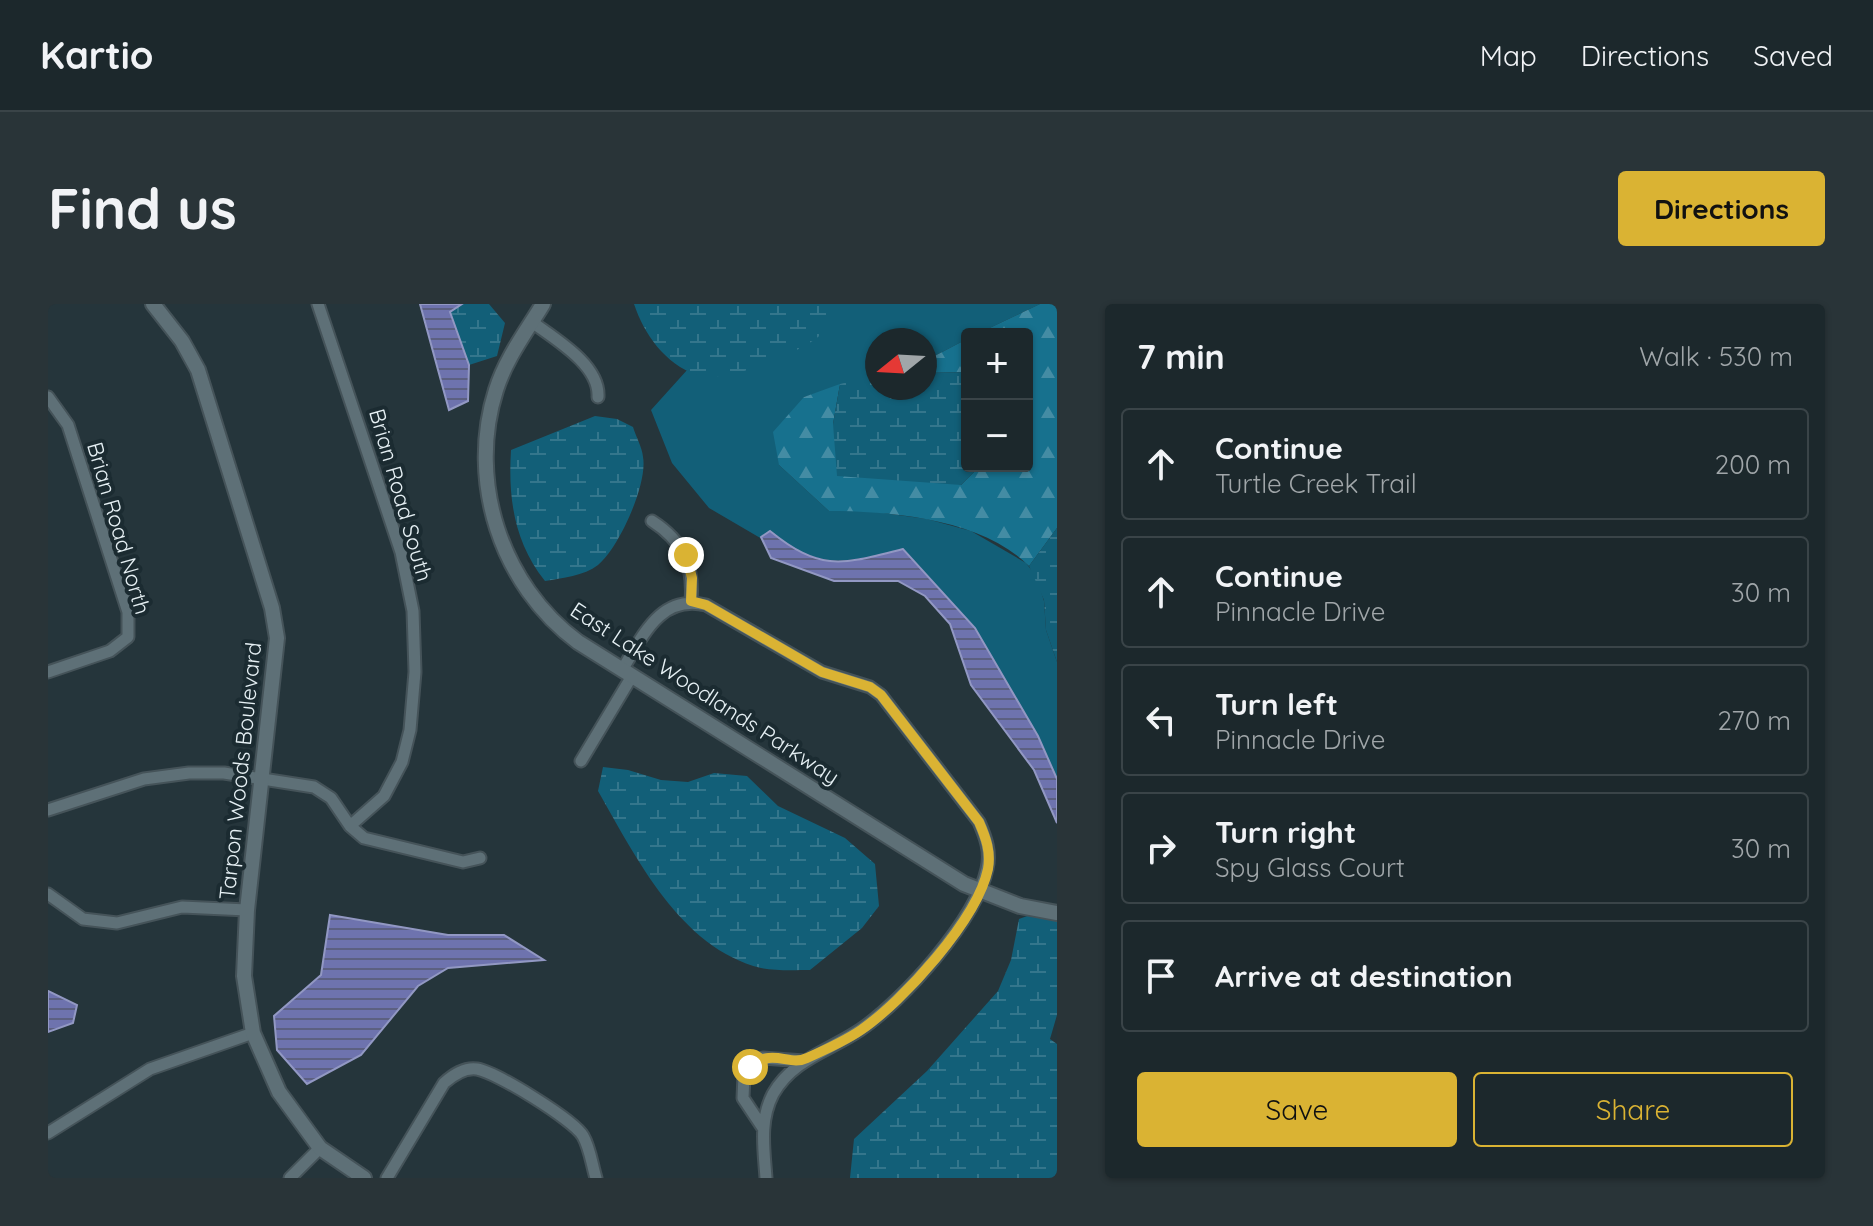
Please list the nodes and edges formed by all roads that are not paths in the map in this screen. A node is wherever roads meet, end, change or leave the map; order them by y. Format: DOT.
graph roads {
  1 [pos="153,304"];
  2 [pos="318,304"];
  3 [pos="543,304"];
  4 [pos="532,322"];
  5 [pos="48,397"];
  6 [pos="598,397"];
  7 [pos="652,521"];
  8 [pos="691,601"];
  9 [pos="48,672"];
  10 [pos="627,673"];
  11 [pos="581,761"];
  12 [pos="264,779"];
  13 [pos="48,810"];
  14 [pos="350,826"];
  15 [pos="480,858"];
  16 [pos="979,891"];
  17 [pos="48,894"];
  18 [pos="247,910"];
  19 [pos="1057,913"];
  20 [pos="253,1033"];
  21 [pos="804,1061"];
  22 [pos="763,1128"];
  23 [pos="48,1133"];
  24 [pos="320,1148"];
  25 [pos="290,1178"];
  26 [pos="364,1178"];
  27 [pos="387,1178"];
  28 [pos="596,1178"];
  29 [pos="766,1178"];
  1 -- 12 [label="street, Tarpon Woods Boulevard"];
  2 -- 14 [label="street, Brian Road South"];
  3 -- 4 [label="street, East Lake Woodlands Parkway"];
  4 -- 6 [label="street"];
  4 -- 10 [label="street, East Lake Woodlands Parkway"];
  5 -- 9 [label="street, Brian Road North"];
  7 -- 8 [label="street"];
  8 -- 10 [label="street"];
  8 -- 16 [label="street"];
  10 -- 11 [label="street"];
  10 -- 16 [label="street, East Lake Woodlands Parkway"];
  12 -- 13 [label="street"];
  12 -- 14 [label="street"];
  12 -- 18 [label="street, Tarpon Woods Boulevard"];
  14 -- 15 [label="street"];
  16 -- 19 [label="street, East Lake Woodlands Parkway"];
  16 -- 21 [label="street"];
  17 -- 18 [label="street"];
  18 -- 20 [label="street, Tarpon Woods Boulevard"];
  20 -- 23 [label="street"];
  20 -- 24 [label="street, Tarpon Woods Boulevard"];
  21 -- 22 [label="street"];
  21 -- 22 [label="street"];
  22 -- 29 [label="street"];
  24 -- 25 [label="street"];
  24 -- 26 [label="street, Tarpon Woods Boulevard"];
  27 -- 28 [label="street"];
}
